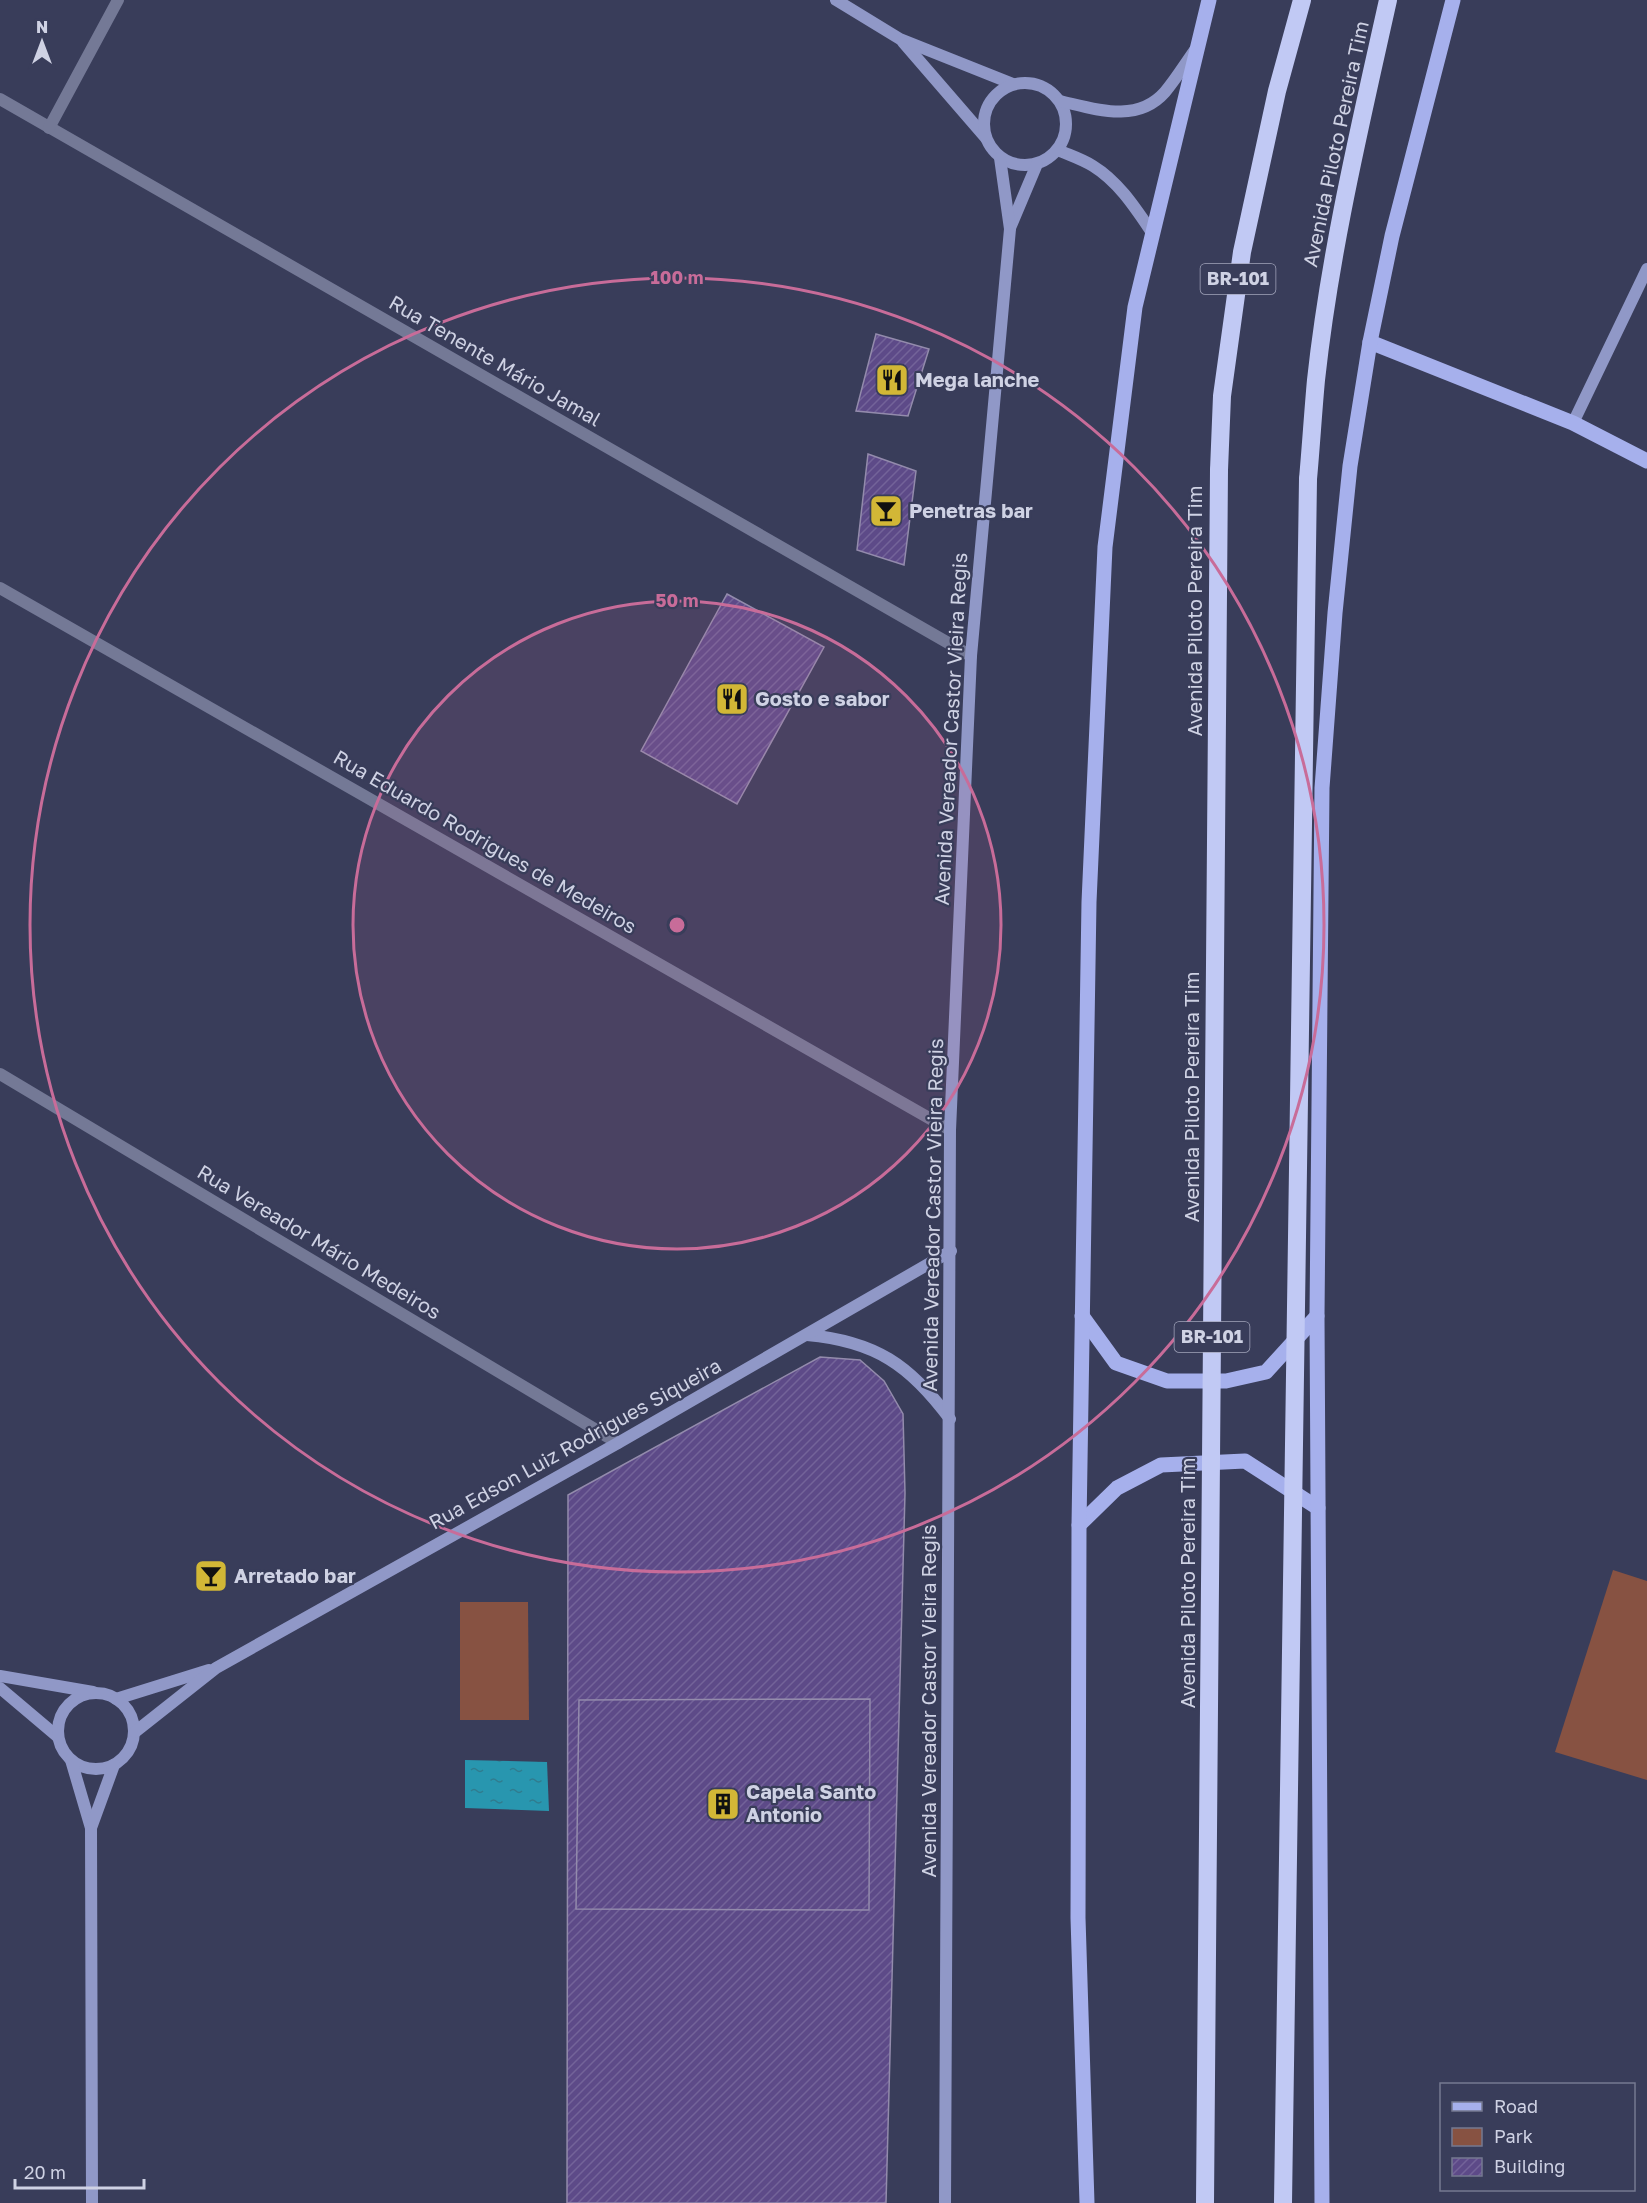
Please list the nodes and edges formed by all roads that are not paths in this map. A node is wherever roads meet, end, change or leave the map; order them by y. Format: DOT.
graph roads {
  1 [pos="118,0"];
  2 [pos="836,0"];
  3 [pos="1209,0"];
  4 [pos="1302,0"];
  5 [pos="1388,0"];
  6 [pos="1453,0"];
  7 [pos="900,39"];
  8 [pos="1198,47"];
  9 [pos="1013,84"];
  10 [pos="0,99"];
  11 [pos="1060,101"];
  12 [pos="49,128"];
  13 [pos="986,139"];
  14 [pos="1058,150"];
  15 [pos="1000,158"];
  16 [pos="1037,164"];
  17 [pos="1010,230"];
  18 [pos="1153,234"];
  19 [pos="1647,268"];
  20 [pos="1370,342"];
  21 [pos="1573,423"];
  22 [pos="1647,461"];
  23 [pos="0,588"];
  24 [pos="971,656"];
  25 [pos="0,1074"];
  26 [pos="950,1130"];
  27 [pos="951,1251"];
  28 [pos="1082,1316"];
  29 [pos="1317,1316"];
  30 [pos="807,1335"];
  31 [pos="950,1419"];
  32 [pos="618,1443"];
  33 [pos="1318,1508"];
  34 [pos="1079,1526"];
  35 [pos="216,1668"];
  36 [pos="0,1676"];
  37 [pos="0,1688"];
  38 [pos="97,1693"];
  39 [pos="116,1699"];
  40 [pos="135,1732"];
  41 [pos="58,1737"];
  42 [pos="70,1760"];
  43 [pos="114,1765"];
  44 [pos="91,1828"];
  45 [pos="92,2203"];
  46 [pos="945,2203"];
  47 [pos="1087,2203"];
  48 [pos="1205,2203"];
  49 [pos="1283,2203"];
  50 [pos="1322,2203"];
  1 -- 12 [label="street"];
  2 -- 7 [label="main road"];
  3 -- 8 [label="main road"];
  4 -- 48 [label="highway, Avenida Piloto Pereira Tim / BR-101, bridge"];
  5 -- 49 [label="highway, Avenida Piloto Pereira Tim, bridge"];
  6 -- 20 [label="main road"];
  7 -- 9 [label="main road"];
  7 -- 13 [label="main road"];
  8 -- 11 [label="main road"];
  8 -- 18 [label="main road"];
  9 -- 11 [label="main road"];
  9 -- 13 [label="main road"];
  10 -- 12 [label="street, Rua Tenente Mário Jamal"];
  11 -- 14 [label="main road"];
  12 -- 24 [label="street, Rua Tenente Mário Jamal"];
  13 -- 15 [label="main road"];
  14 -- 16 [label="main road"];
  14 -- 18 [label="main road"];
  15 -- 16 [label="main road"];
  15 -- 17 [label="main road, Avenida Vereador Castor Vieira Regis"];
  16 -- 17 [label="main road, Avenida Vereador Castor Vieira Regis"];
  17 -- 24 [label="main road, Avenida Vereador Castor Vieira Regis"];
  18 -- 28 [label="main road"];
  19 -- 21 [label="main road"];
  20 -- 21 [label="main road"];
  20 -- 29 [label="main road"];
  21 -- 22 [label="main road"];
  23 -- 26 [label="street, Rua Eduardo Rodrigues de Medeiros"];
  24 -- 26 [label="main road, Avenida Vereador Castor Vieira Regis"];
  25 -- 32 [label="street, Rua Vereador Mário Medeiros"];
  26 -- 27 [label="main road, Avenida Vereador Castor Vieira Regis"];
  27 -- 30 [label="main road, Rua Edson Luiz Rodrigues Siqueira"];
  27 -- 31 [label="main road, Avenida Vereador Castor Vieira Regis"];
  28 -- 29 [label="main road"];
  28 -- 34 [label="main road"];
  29 -- 33 [label="main road"];
  30 -- 31 [label="main road"];
  30 -- 32 [label="main road, Rua Edson Luiz Rodrigues Siqueira"];
  31 -- 46 [label="main road, Avenida Vereador Castor Vieira Regis"];
  32 -- 35 [label="main road, Rua Edson Luiz Rodrigues Siqueira"];
  33 -- 34 [label="main road"];
  33 -- 50 [label="main road"];
  34 -- 47 [label="main road"];
  35 -- 39 [label="main road, Rua Edson Luiz Rodrigues Siqueira"];
  35 -- 40 [label="main road, Rua Edson Luiz Rodrigues Siqueira"];
  36 -- 38 [label="main road"];
  37 -- 41 [label="main road"];
  38 -- 39 [label="main road"];
  38 -- 41 [label="main road"];
  39 -- 40 [label="main road"];
  40 -- 43 [label="main road"];
  41 -- 42 [label="main road"];
  42 -- 43 [label="main road"];
  42 -- 44 [label="main road"];
  43 -- 44 [label="main road"];
  44 -- 45 [label="main road"];
}
